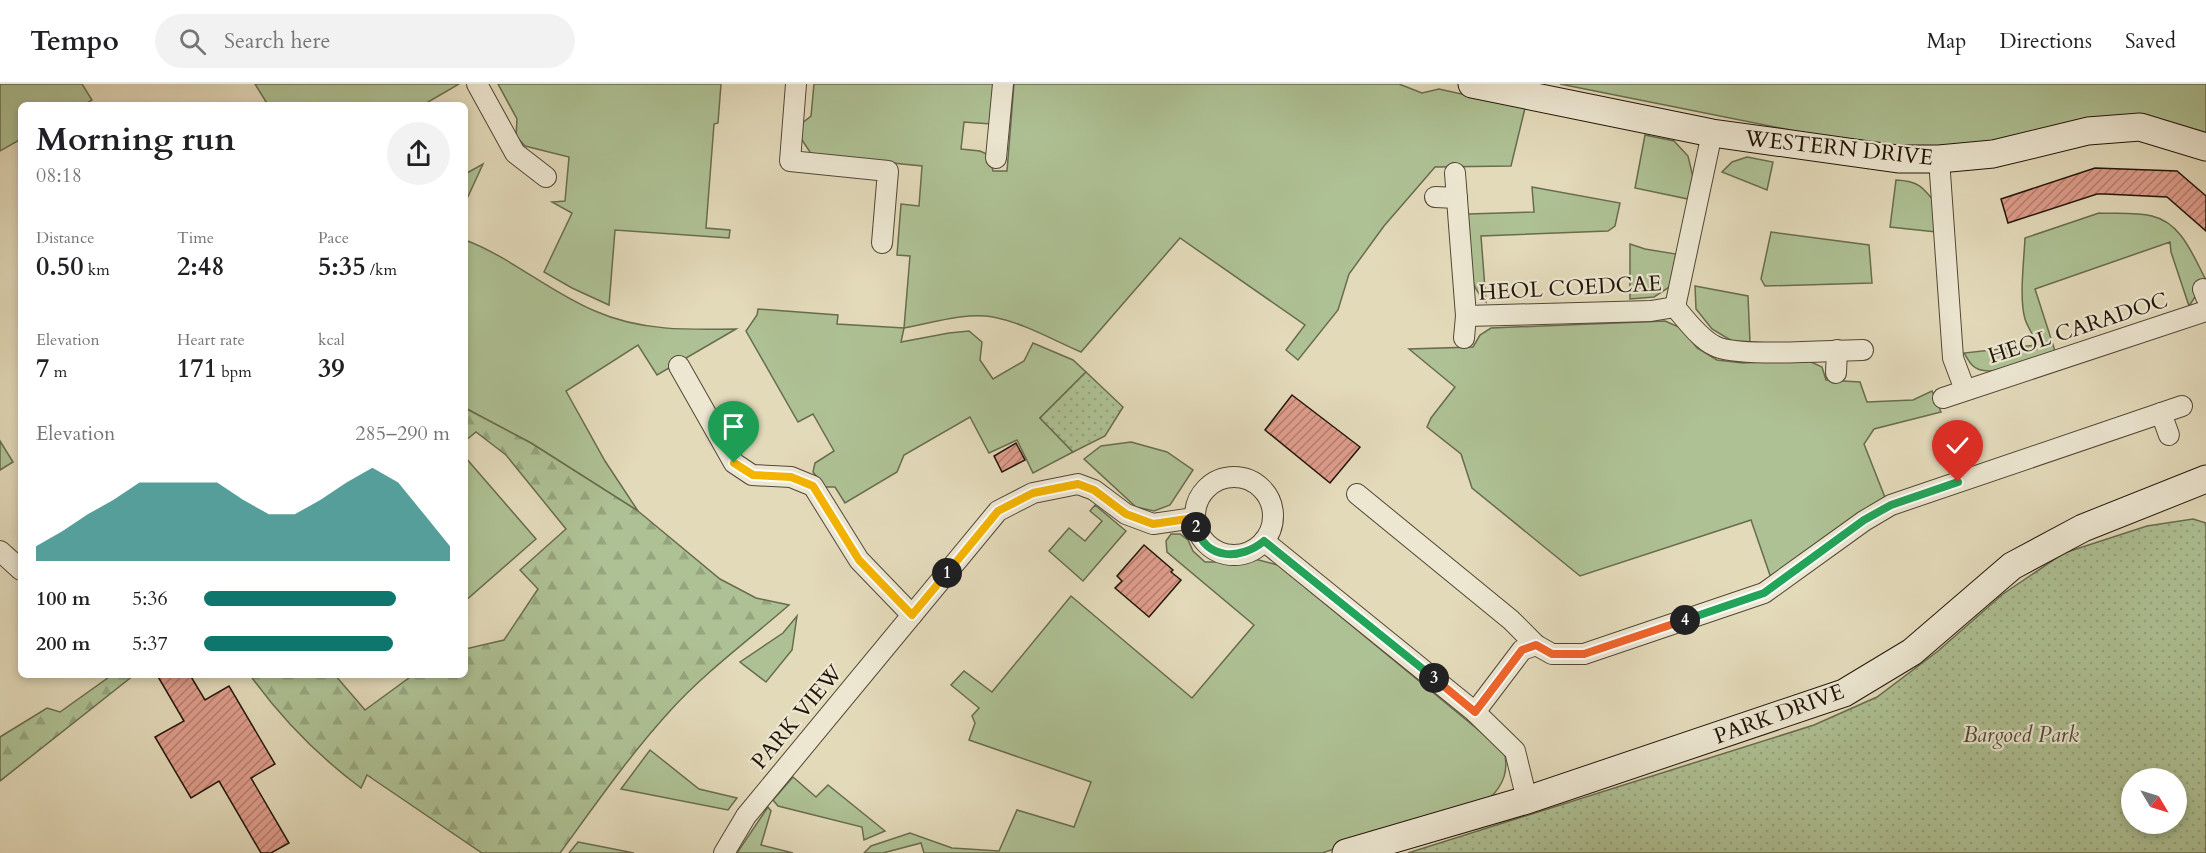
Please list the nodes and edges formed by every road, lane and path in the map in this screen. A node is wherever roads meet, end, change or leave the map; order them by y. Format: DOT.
graph roads {
  1 [pos="477,84"];
  2 [pos="796,84"];
  3 [pos="1003,84"];
  4 [pos="1472,84"];
  5 [pos="1712,133"];
  6 [pos="2206,147"];
  7 [pos="996,158"];
  8 [pos="1939,159"];
  9 [pos="1455,173"];
  10 [pos="546,177"];
  11 [pos="1435,197"];
  12 [pos="1457,198"];
  13 [pos="882,243"];
  14 [pos="1675,307"];
  15 [pos="2206,311"];
  16 [pos="1466,316"];
  17 [pos="1464,338"];
  18 [pos="1837,350"];
  19 [pos="1863,350"];
  20 [pos="679,366"];
  21 [pos="1836,373"];
  22 [pos="1965,390"];
  23 [pos="1943,398"];
  24 [pos="2182,406"];
  25 [pos="2161,414"];
  26 [pos="2169,435"];
  27 [pos="2206,479"];
  28 [pos="1357,494"];
  29 [pos="1194,518"];
  30 [pos="1264,541"];
  31 [pos="0,551"];
  32 [pos="18,567"];
  33 [pos="912,615"];
  34 [pos="1536,645"];
  35 [pos="1475,712"];
  36 [pos="1527,800"];
  37 [pos="724,853"];
  38 [pos="1346,853"];
  1 -- 10 [label="street"];
  2 -- 13 [label="street"];
  3 -- 7 [label="street"];
  4 -- 5 [label="street, WESTERN DRIVE"];
  5 -- 8 [label="street, WESTERN DRIVE"];
  5 -- 14 [label="street, HEOL COEDCAE"];
  6 -- 8 [label="street, WESTERN DRIVE"];
  8 -- 22 [label="street, HEOL CARADOC"];
  9 -- 12 [label="street, HEOL COEDCAE"];
  11 -- 12 [label="street"];
  12 -- 16 [label="street, HEOL COEDCAE"];
  14 -- 16 [label="street, HEOL COEDCAE"];
  14 -- 18 [label="street, HEOL COEDCAE"];
  15 -- 22 [label="street, HEOL CARADOC"];
  16 -- 17 [label="street, HEOL COEDCAE"];
  18 -- 19 [label="street, HEOL COEDCAE"];
  18 -- 21 [label="street"];
  20 -- 33 [label="street"];
  22 -- 23 [label="street, HEOL CARADOC"];
  24 -- 25 [label="street"];
  25 -- 26 [label="street"];
  25 -- 34 [label="street"];
  27 -- 36 [label="street, PARK DRIVE"];
  28 -- 34 [label="street"];
  29 -- 30 [label="street"];
  29 -- 30 [label="street"];
  29 -- 33 [label="street, PARK VIEW"];
  30 -- 35 [label="street"];
  31 -- 32 [label="street"];
  33 -- 37 [label="street, PARK VIEW"];
  34 -- 35 [label="street"];
  35 -- 36 [label="street"];
  36 -- 38 [label="street, PARK DRIVE"];
}
